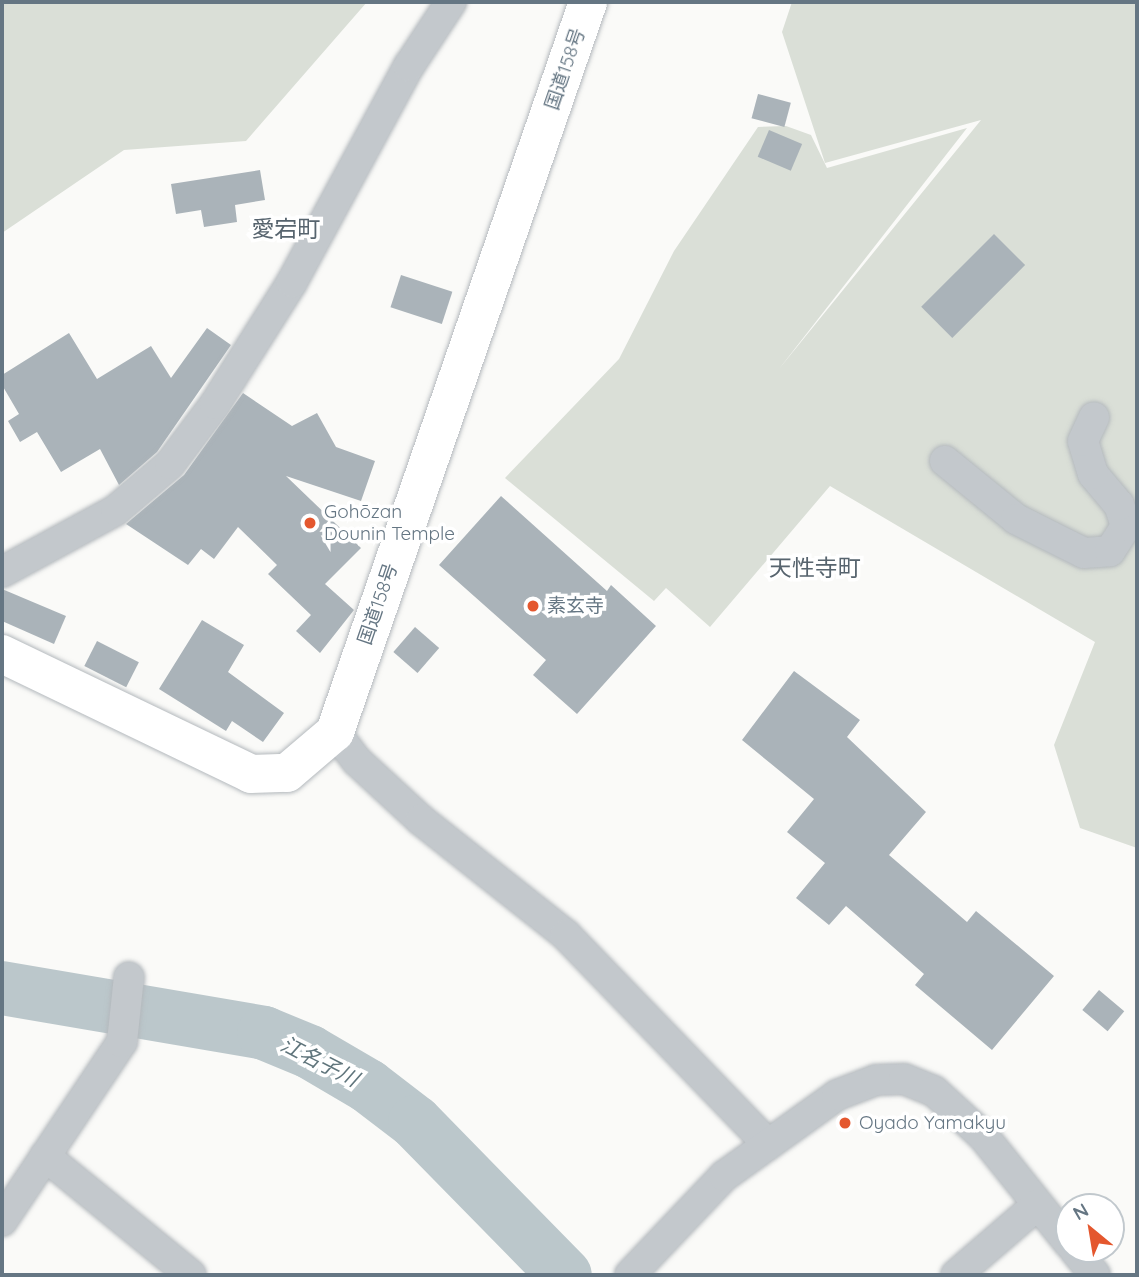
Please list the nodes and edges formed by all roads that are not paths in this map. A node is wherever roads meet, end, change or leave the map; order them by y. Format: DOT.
graph roads {
  1 [pos="452,2"];
  2 [pos="588,2"];
  3 [pos="1094,417"];
  4 [pos="945,461"];
  5 [pos="2,572"];
  6 [pos="2,654"];
  7 [pos="335,732"];
  8 [pos="130,987"];
  9 [pos="768,1144"];
  10 [pos="45,1156"];
  11 [pos="1037,1205"];
  12 [pos="2,1221"];
  13 [pos="1055,1226"];
  14 [pos="191,1275"];
  15 [pos="630,1275"];
  16 [pos="956,1275"];
  1 -- 5 [label="street"];
  2 -- 7 [label="highway, 国道158号"];
  3 -- 4 [label="street"];
  6 -- 7 [label="highway"];
  7 -- 9 [label="street"];
  8 -- 10 [label="street"];
  9 -- 11 [label="street"];
  9 -- 15 [label="street"];
  10 -- 12 [label="street"];
  10 -- 14 [label="street"];
  11 -- 13 [label="street"];
  11 -- 16 [label="street"];
}
